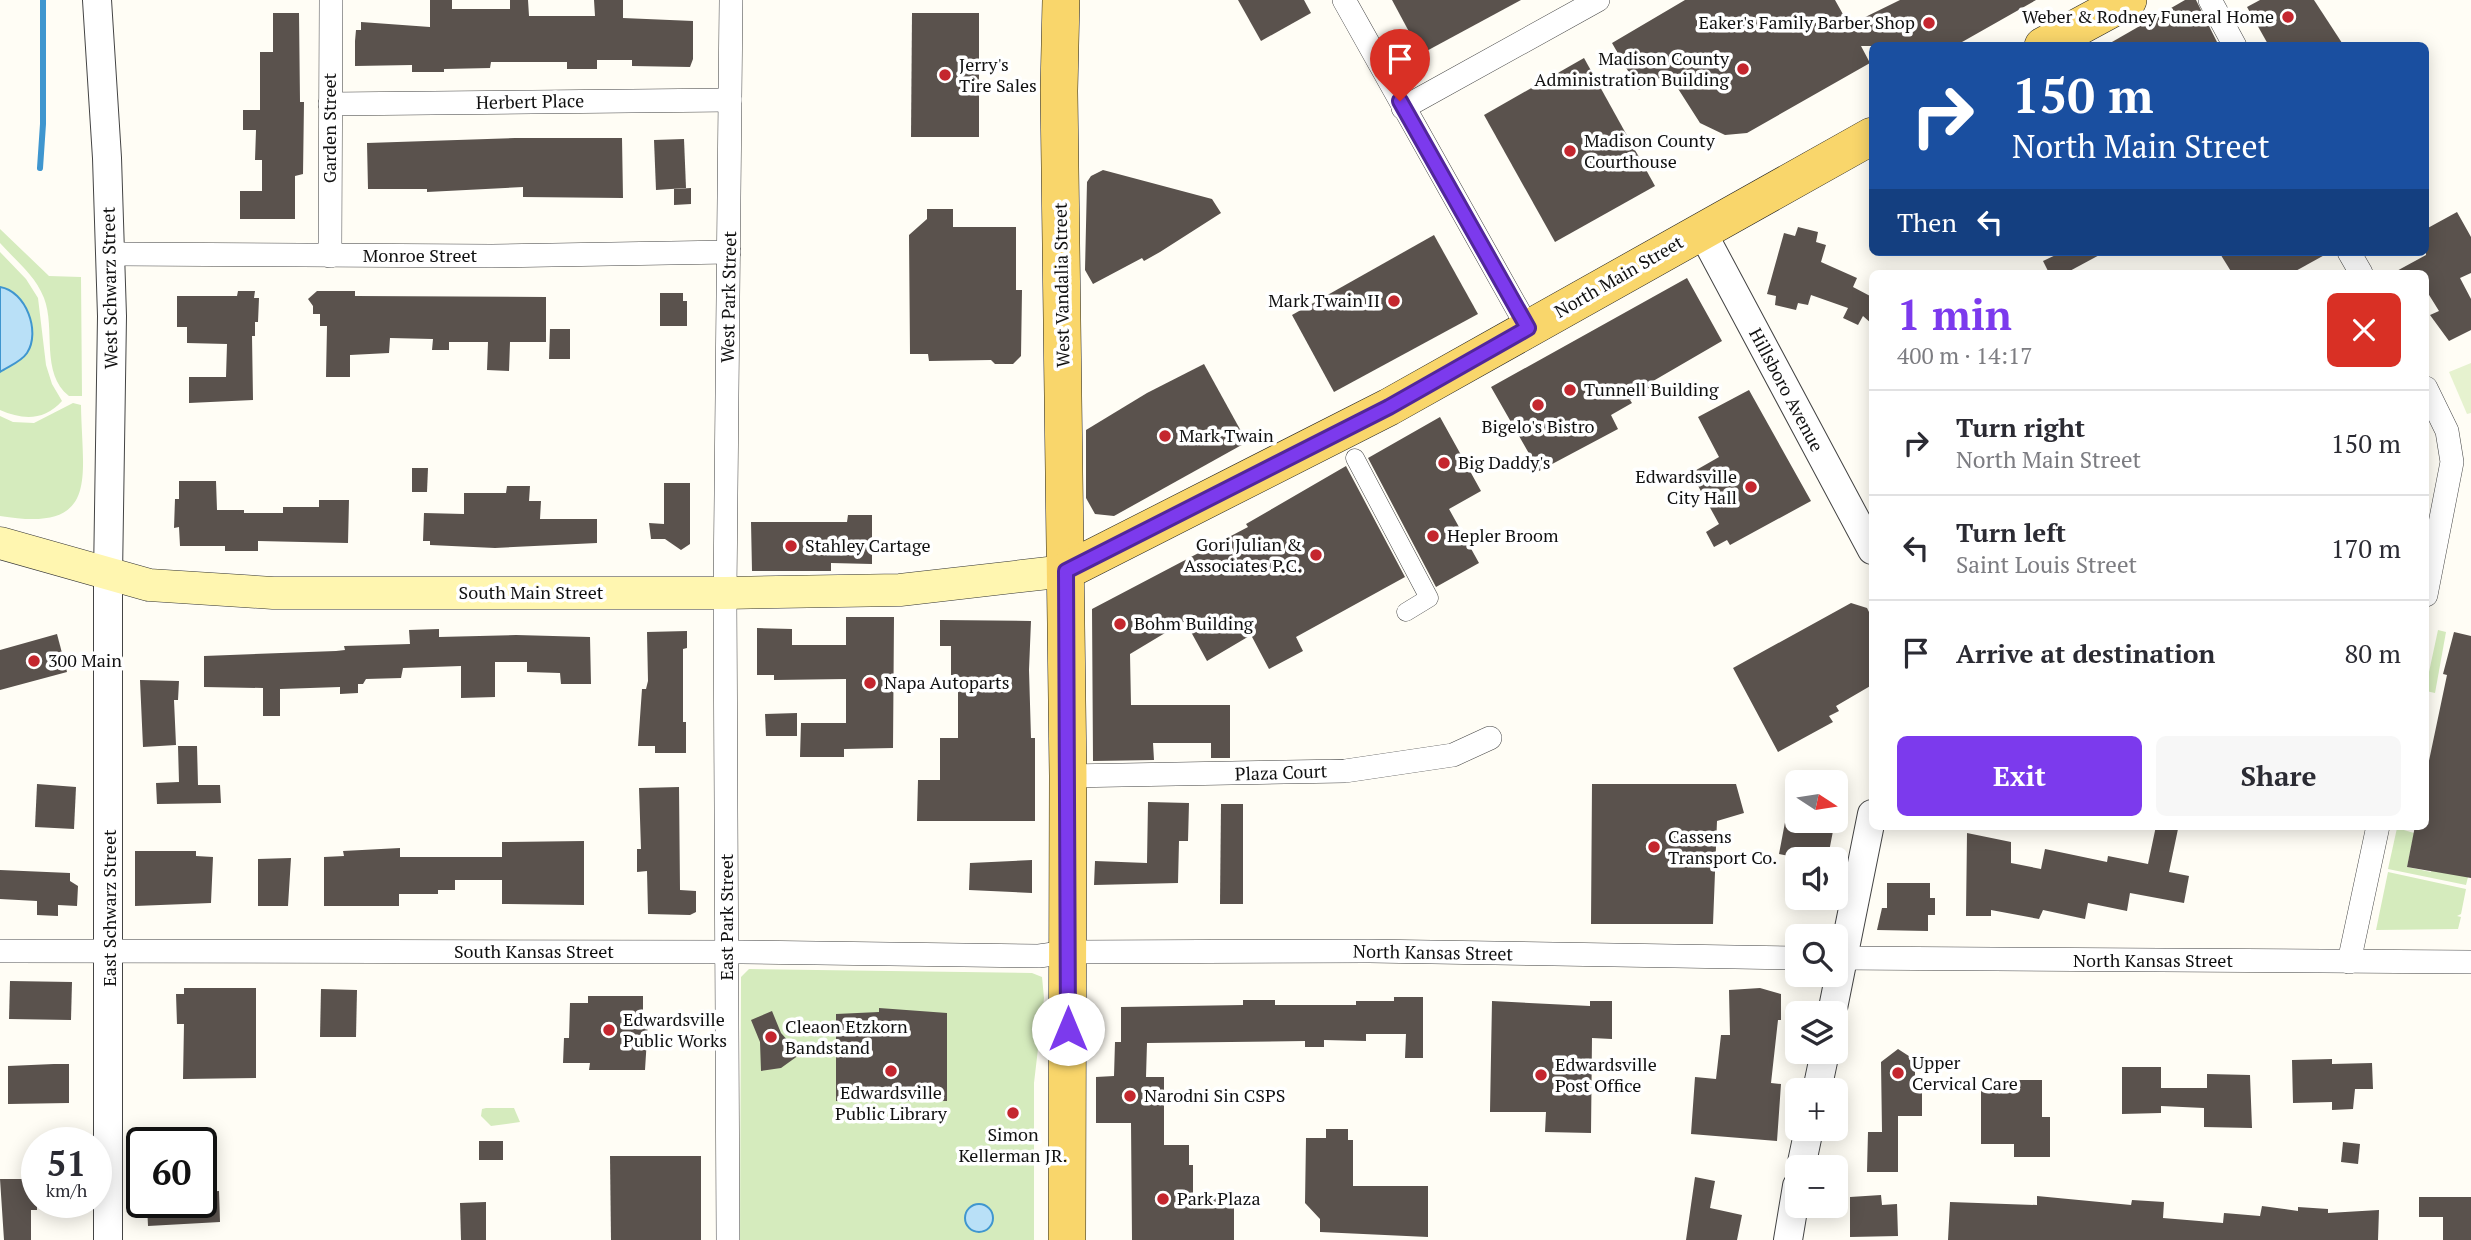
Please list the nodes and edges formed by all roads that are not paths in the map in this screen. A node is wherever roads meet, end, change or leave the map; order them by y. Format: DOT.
graph roads {
  1 [pos="96,0"];
  2 [pos="331,0"];
  3 [pos="731,0"];
  4 [pos="1061,0"];
  5 [pos="1343,0"];
  6 [pos="1598,0"];
  7 [pos="2128,0"];
  8 [pos="2210,0"];
  9 [pos="2050,42"];
  10 [pos="2233,42"];
  11 [pos="730,100"];
  12 [pos="330,104"];
  13 [pos="1403,108"];
  14 [pos="1869,137"];
  15 [pos="1700,230"];
  16 [pos="729,252"];
  17 [pos="111,254"];
  18 [pos="330,256"];
  19 [pos="1528,328"];
  20 [pos="2429,394"];
  21 [pos="1354,458"];
  22 [pos="0,543"];
  23 [pos="1869,544"];
  24 [pos="1066,571"];
  25 [pos="108,576"];
  26 [pos="2429,579"];
  27 [pos="725,593"];
  28 [pos="1406,612"];
  29 [pos="1490,738"];
  30 [pos="1068,776"];
  31 [pos="1869,828"];
  32 [pos="2377,830"];
  33 [pos="1848,924"];
  34 [pos="0,951"];
  35 [pos="110,952"];
  36 [pos="728,952"];
  37 [pos="1068,952"];
  38 [pos="1785,958"];
  39 [pos="1848,958"];
  40 [pos="2349,962"];
  41 [pos="2471,962"];
  42 [pos="1792,1218"];
  43 [pos="108,1240"];
  44 [pos="728,1240"];
  45 [pos="1067,1240"];
  46 [pos="1788,1240"];
  1 -- 17 [label="street, West Schwarz Street"];
  2 -- 12 [label="street, Garden Street"];
  3 -- 11 [label="street, West Park Street"];
  4 -- 24 [label="main road, West Vandalia Street"];
  5 -- 13 [label="street"];
  6 -- 13 [label="street"];
  7 -- 9 [label="main road"];
  8 -- 10 [label="street"];
  11 -- 12 [label="street, Herbert Place"];
  11 -- 16 [label="street, West Park Street"];
  12 -- 18 [label="street, Garden Street"];
  13 -- 19 [label="street"];
  14 -- 15 [label="main road, North Main Street"];
  15 -- 19 [label="main road, North Main Street"];
  15 -- 23 [label="street, Hillsboro Avenue"];
  16 -- 18 [label="street, Monroe Street"];
  16 -- 27 [label="street, West Park Street"];
  17 -- 18 [label="street, Monroe Street"];
  17 -- 25 [label="street, West Schwarz Street"];
  19 -- 24 [label="main road, North Main Street"];
  20 -- 26 [label="street"];
  21 -- 28 [label="street"];
  22 -- 25 [label="main road, South Main Street"];
  24 -- 27 [label="main road, South Main Street"];
  24 -- 30 [label="main road, West Vandalia Street"];
  25 -- 27 [label="main road, South Main Street"];
  25 -- 35 [label="street, East Schwarz Street"];
  27 -- 36 [label="street, East Park Street"];
  29 -- 30 [label="street, Plaza Court"];
  30 -- 37 [label="main road, West Vandalia Street"];
  31 -- 33 [label="street"];
  32 -- 40 [label="street"];
  34 -- 35 [label="street, South Kansas Street"];
  35 -- 36 [label="street, South Kansas Street"];
  35 -- 43 [label="street, East Schwarz Street"];
  36 -- 37 [label="street, South Kansas Street"];
  36 -- 44 [label="street, East Park Street"];
  37 -- 38 [label="street, North Kansas Street"];
  37 -- 45 [label="main road, West Vandalia Street"];
  39 -- 40 [label="street, North Kansas Street"];
  40 -- 41 [label="street, North Kansas Street"];
  42 -- 46 [label="street"];
}
